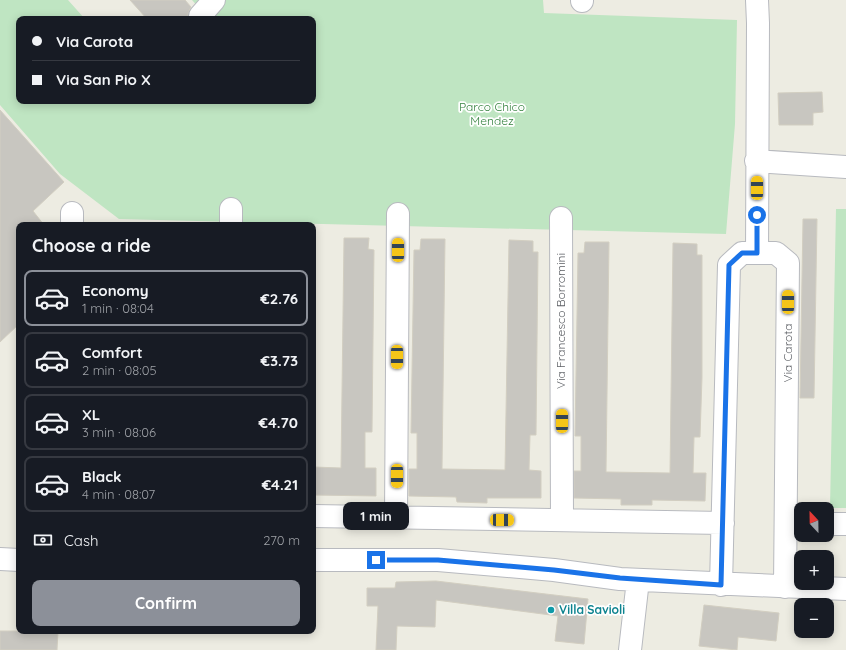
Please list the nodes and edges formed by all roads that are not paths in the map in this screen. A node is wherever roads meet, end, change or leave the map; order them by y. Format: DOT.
graph roads {
  1 [pos="757,0"];
  2 [pos="756,161"];
  3 [pos="846,167"];
  4 [pos="398,214"];
  5 [pos="561,218"];
  6 [pos="757,253"];
  7 [pos="316,516"];
  8 [pos="396,518"];
  9 [pos="562,520"];
  10 [pos="723,523"];
  11 [pos="794,523"];
  12 [pos="834,524"];
  13 [pos="846,524"];
  14 [pos="0,559"];
  15 [pos="16,560"];
  16 [pos="316,560"];
  17 [pos="638,580"];
  18 [pos="721,585"];
  19 [pos="785,587"];
  20 [pos="846,589"];
  21 [pos="630,650"];
  1 -- 2 [label="street"];
  2 -- 3 [label="street"];
  2 -- 6 [label="street"];
  4 -- 8 [label="street"];
  5 -- 9 [label="street, Via Francesco Borromini"];
  6 -- 10 [label="street"];
  6 -- 11 [label="street, Via Carota"];
  7 -- 8 [label="street"];
  8 -- 9 [label="street"];
  9 -- 10 [label="street"];
  10 -- 18 [label="street"];
  11 -- 19 [label="street, Via Carota"];
  12 -- 13 [label="street"];
  14 -- 15 [label="street"];
  16 -- 17 [label="street"];
  17 -- 18 [label="street"];
  17 -- 21 [label="street"];
  18 -- 19 [label="street"];
  19 -- 20 [label="street"];
}
